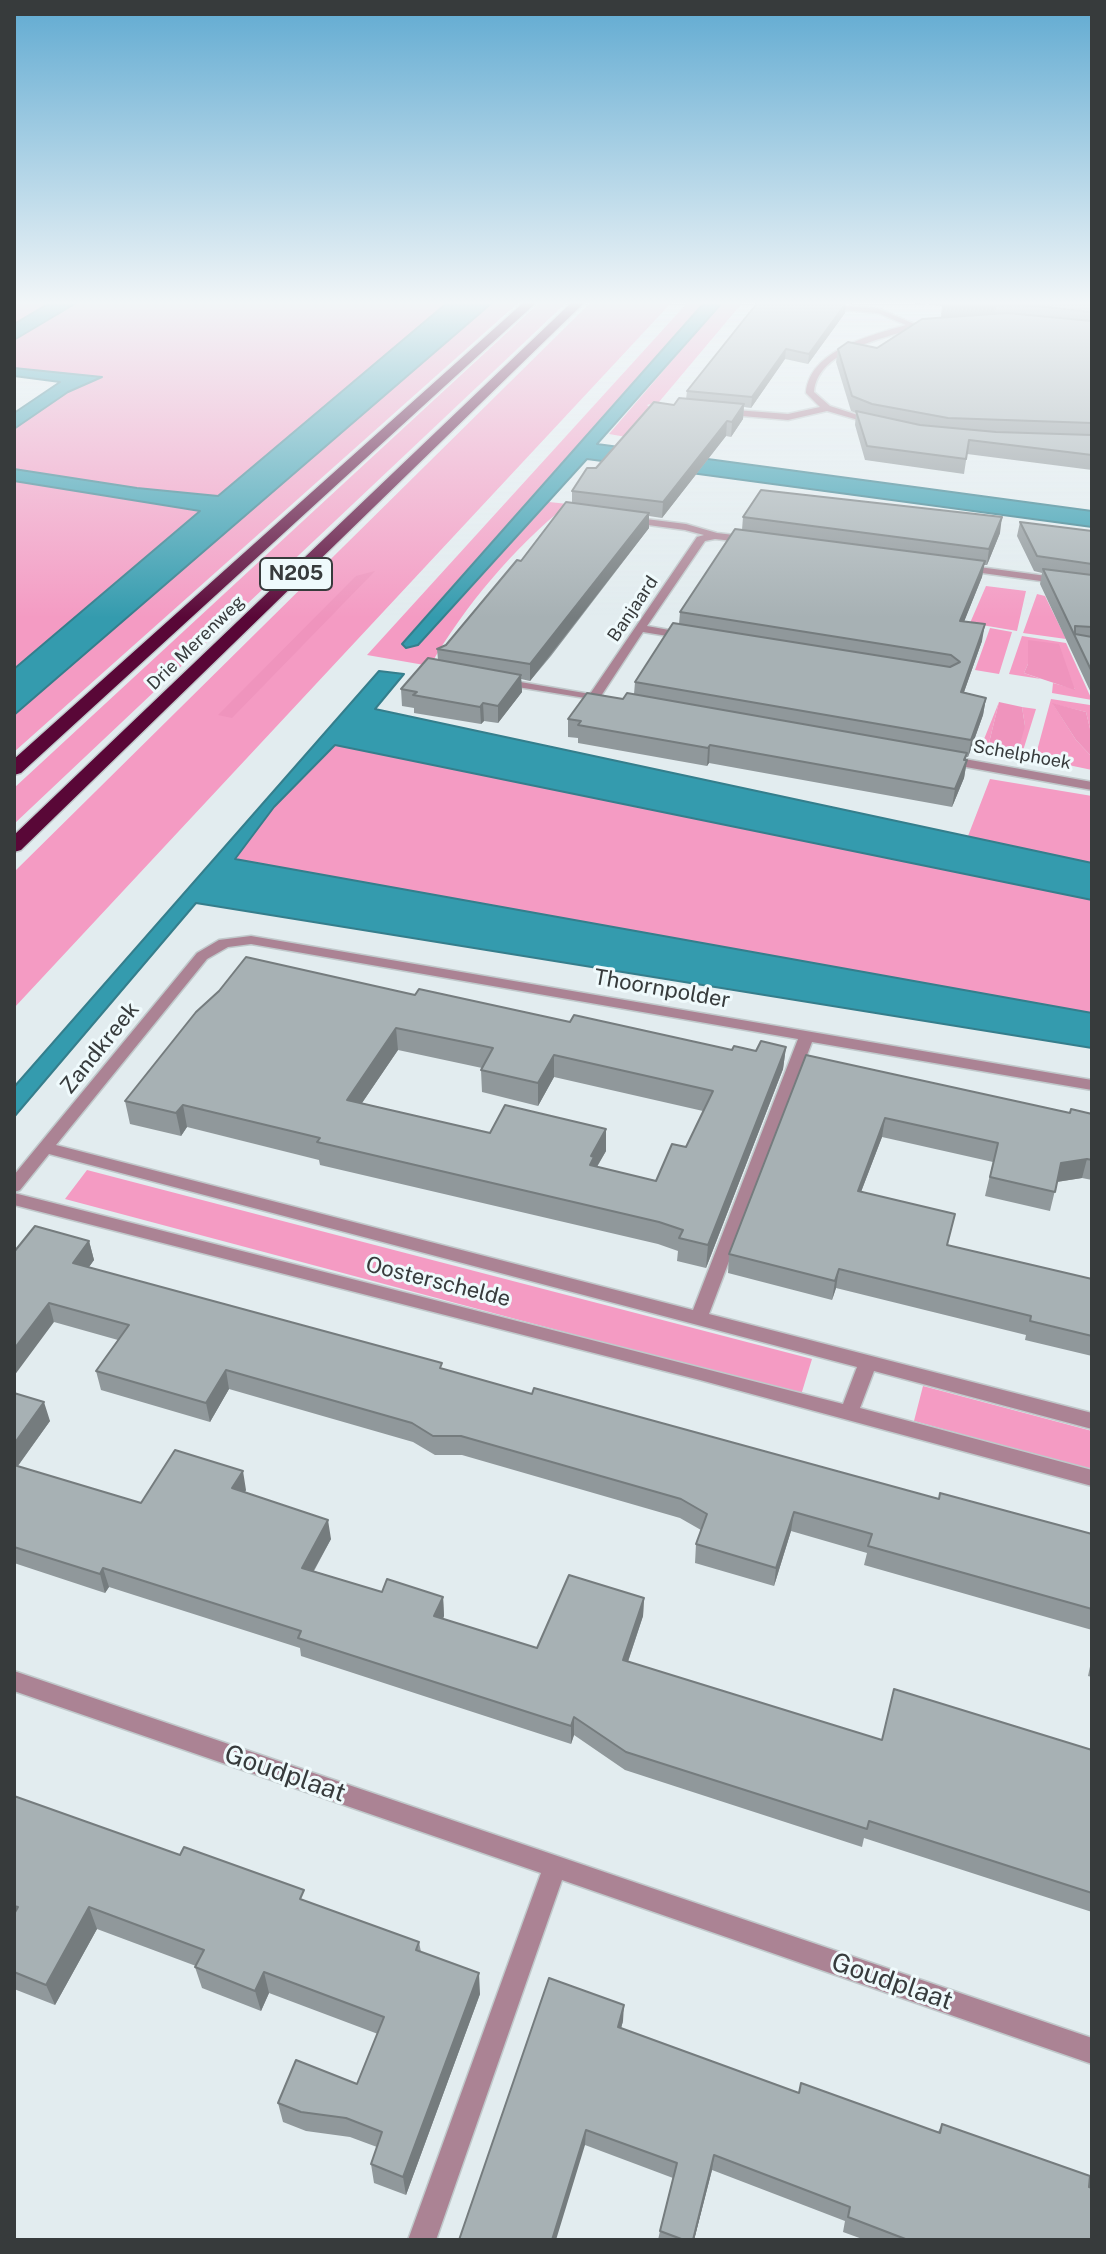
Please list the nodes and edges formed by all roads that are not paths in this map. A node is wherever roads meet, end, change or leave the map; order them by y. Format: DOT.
graph roads {
  1 [pos="415,407"];
  2 [pos="470,407"];
  3 [pos="827,408"];
  4 [pos="704,410"];
  5 [pos="883,425"];
  6 [pos="612,518"];
  7 [pos="715,536"];
  8 [pos="761,542"];
  9 [pos="946,566"];
  10 [pos="1092,585"];
  11 [pos="642,629"];
  12 [pos="703,639"];
  13 [pos="491,680"];
  14 [pos="593,698"];
  15 [pos="625,703"];
  16 [pos="939,758"];
  17 [pos="14,769"];
  18 [pos="1092,786"];
  19 [pos="14,846"];
  20 [pos="224,943"];
  21 [pos="807,1036"];
  22 [pos="1092,1085"];
  23 [pos="47,1148"];
  24 [pos="14,1186"];
  25 [pos="14,1199"];
  26 [pos="698,1319"];
  27 [pos="868,1363"];
  28 [pos="849,1413"];
  29 [pos="1092,1421"];
  30 [pos="1092,1478"];
  31 [pos="14,1681"];
  32 [pos="555,1867"];
  33 [pos="1092,2051"];
  34 [pos="422,2240"];
  1 -- 17 [label="highway, Drie Merenweg / N205"];
  2 -- 19 [label="highway, Drie Merenweg / N205"];
  3 -- 4 [label="street"];
  3 -- 5 [label="street"];
  6 -- 7 [label="street"];
  7 -- 8 [label="street"];
  7 -- 11 [label="street, Banjaard"];
  9 -- 10 [label="street"];
  11 -- 12 [label="street"];
  11 -- 14 [label="street, Banjaard"];
  13 -- 14 [label="street"];
  14 -- 15 [label="street"];
  16 -- 18 [label="street, Schelphoek"];
  20 -- 21 [label="street, Thoornpolder"];
  20 -- 23 [label="street, Zandkreek"];
  21 -- 22 [label="street, Thoornpolder"];
  21 -- 26 [label="street"];
  23 -- 24 [label="street, Zandkreek"];
  23 -- 26 [label="street, Oosterschelde"];
  25 -- 28 [label="street, Oosterschelde"];
  26 -- 27 [label="street, Oosterschelde"];
  27 -- 28 [label="street"];
  27 -- 29 [label="street, Oosterschelde"];
  28 -- 30 [label="street, Oosterschelde"];
  31 -- 32 [label="street, Goudplaat"];
  32 -- 33 [label="street, Goudplaat"];
  32 -- 34 [label="street"];
}
